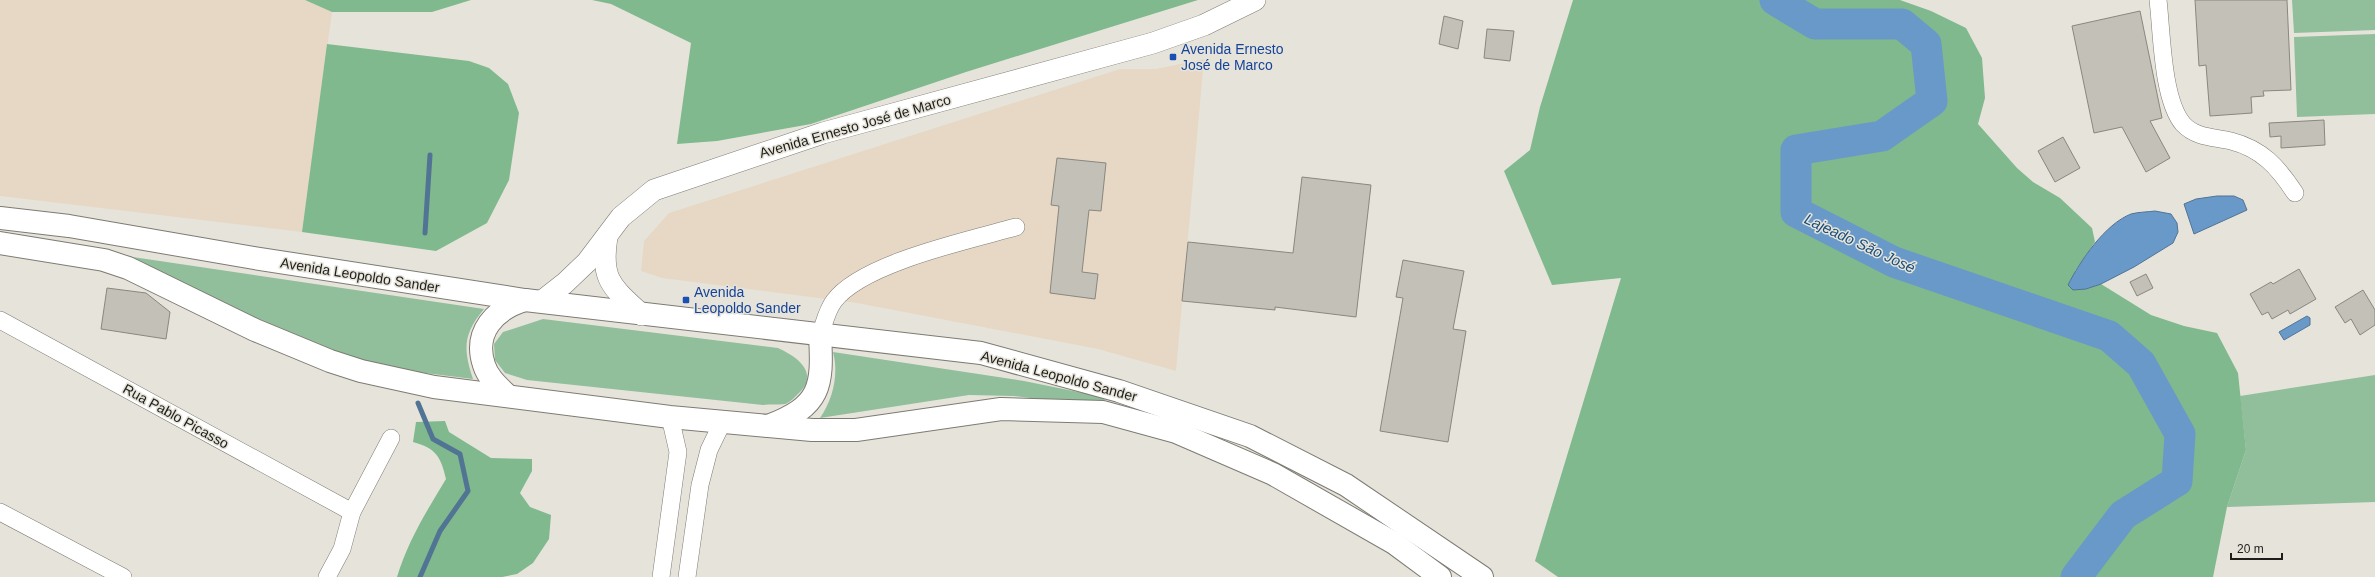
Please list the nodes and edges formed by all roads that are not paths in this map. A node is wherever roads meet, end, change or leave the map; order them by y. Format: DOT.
graph roads {
  1 [pos="1255,0"];
  2 [pos="2158,0"];
  3 [pos="2295,193"];
  4 [pos="0,218"];
  5 [pos="1016,227"];
  6 [pos="608,236"];
  7 [pos="0,243"];
  8 [pos="533,301"];
  9 [pos="642,315"];
  10 [pos="0,320"];
  11 [pos="820,335"];
  12 [pos="508,396"];
  13 [pos="670,417"];
  14 [pos="722,423"];
  15 [pos="765,428"];
  16 [pos="391,438"];
  17 [pos="0,512"];
  18 [pos="352,512"];
  19 [pos="123,577"];
  20 [pos="327,577"];
  21 [pos="661,577"];
  22 [pos="687,577"];
  23 [pos="1440,577"];
  24 [pos="1482,577"];
  1 -- 6 [label="main road, Avenida Ernesto José de Marco"];
  2 -- 3 [label="street"];
  4 -- 8 [label="highway, Avenida Leopoldo Sander"];
  5 -- 11 [label="street"];
  6 -- 8 [label="main road, Avenida Ernesto José de Marco"];
  6 -- 9 [label="main road, Avenida Ernesto José de Marco"];
  7 -- 12 [label="highway, Avenida Leopoldo Sander"];
  8 -- 9 [label="highway, Avenida Leopoldo Sander"];
  8 -- 12 [label="highway"];
  9 -- 11 [label="highway, Avenida Leopoldo Sander"];
  10 -- 18 [label="street, Rua Pablo Picasso"];
  11 -- 15 [label="highway"];
  11 -- 24 [label="highway, Avenida Leopoldo Sander"];
  12 -- 13 [label="highway, Avenida Leopoldo Sander"];
  13 -- 14 [label="highway, Avenida Leopoldo Sander"];
  13 -- 21 [label="street"];
  14 -- 15 [label="highway, Avenida Leopoldo Sander"];
  14 -- 22 [label="street"];
  15 -- 23 [label="highway, Avenida Leopoldo Sander"];
  16 -- 18 [label="street"];
  17 -- 19 [label="street"];
  18 -- 20 [label="street"];
}
